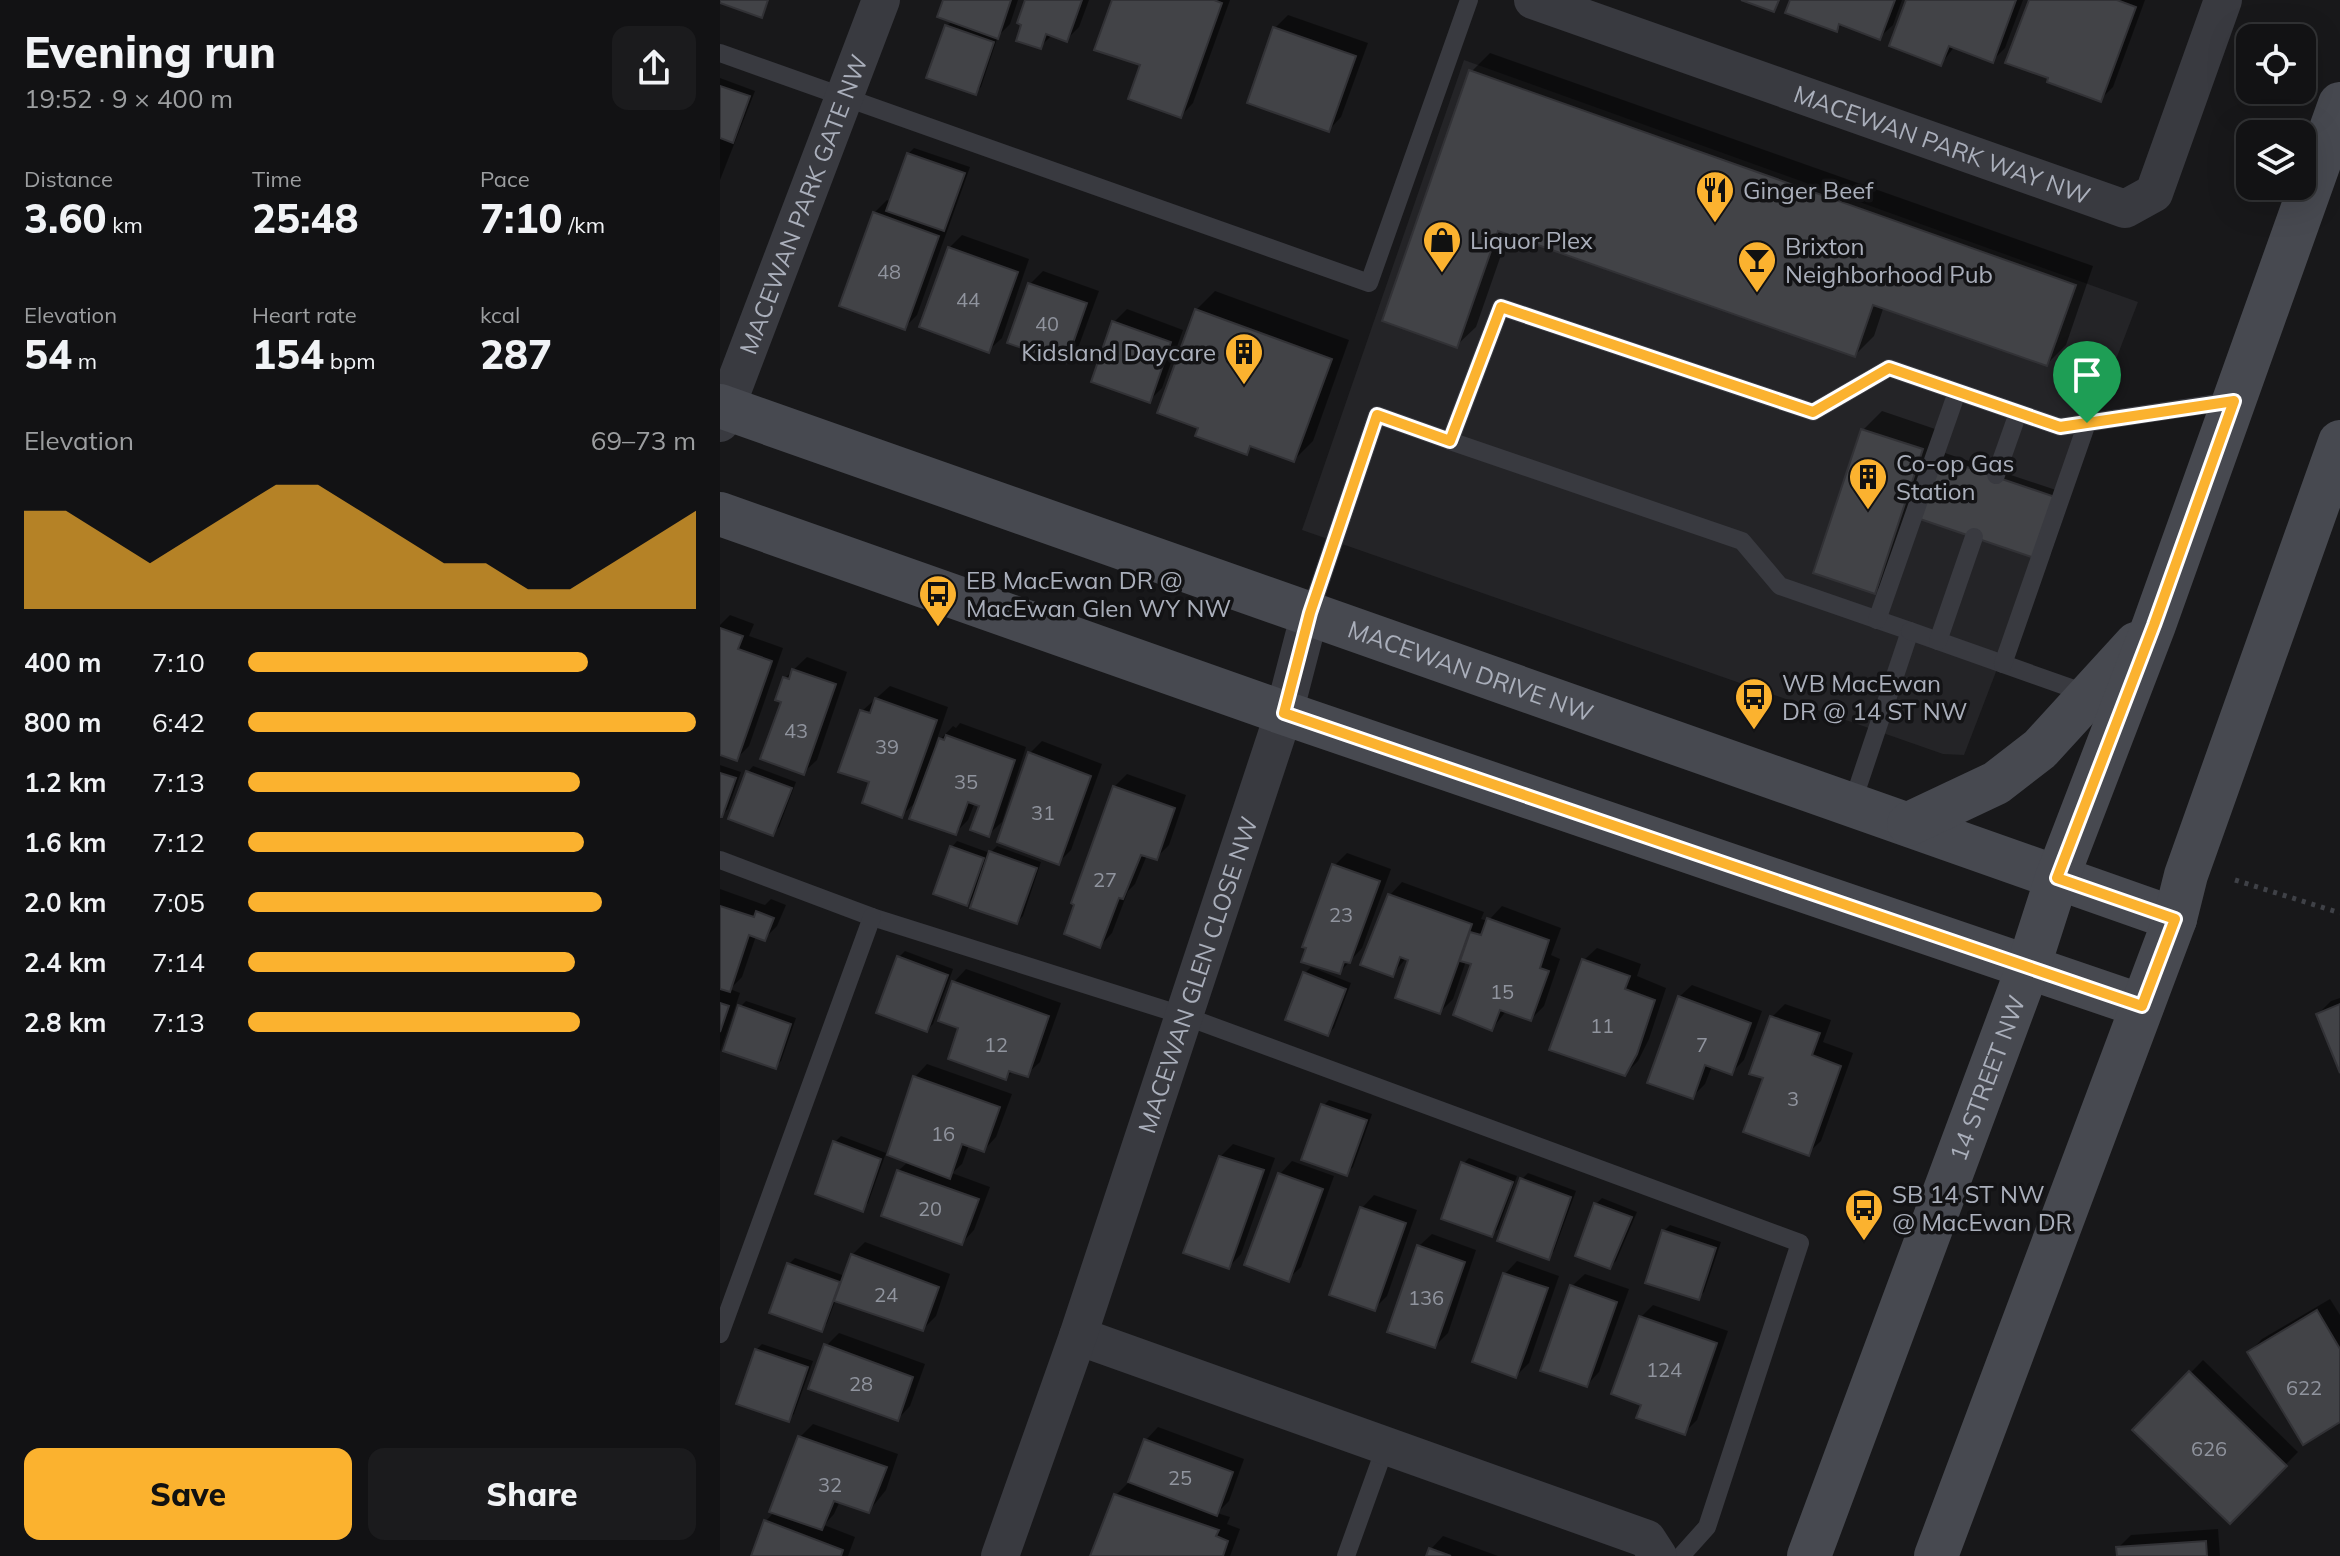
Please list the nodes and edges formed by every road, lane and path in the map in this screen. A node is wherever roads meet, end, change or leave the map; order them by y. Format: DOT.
graph roads {
  1 [pos="881,0"];
  2 [pos="1469,0"];
  3 [pos="1533,0"];
  4 [pos="2223,0"];
  5 [pos="720,53"];
  6 [pos="844,97"];
  7 [pos="2340,104"];
  8 [pos="1957,392"];
  9 [pos="2234,401"];
  10 [pos="722,413"];
  11 [pos="2018,413"];
  12 [pos="2087,423"];
  13 [pos="1450,441"];
  14 [pos="2340,442"];
  15 [pos="1996,475"];
  16 [pos="720,514"];
  17 [pos="1974,537"];
  18 [pos="1310,613"];
  19 [pos="1877,620"];
  20 [pos="2154,625"];
  21 [pos="1910,631"];
  22 [pos="1938,641"];
  23 [pos="2003,664"];
  24 [pos="2091,694"];
  25 [pos="1284,713"];
  26 [pos="1852,804"];
  27 [pos="1909,824"];
  28 [pos="720,860"];
  29 [pos="2057,878"];
  30 [pos="2235,880"];
  31 [pos="2340,913"];
  32 [pos="872,917"];
  33 [pos="2175,919"];
  34 [pos="2029,965"];
  35 [pos="2142,1006"];
  36 [pos="1182,1015"];
  37 [pos="720,1334"];
  38 [pos="1078,1336"];
  39 [pos="1386,1445"];
  40 [pos="1000,1556"];
  41 [pos="1346,1556"];
  42 [pos="1658,1556"];
  43 [pos="1681,1556"];
  44 [pos="1809,1556"];
  45 [pos="1936,1556"];
  1 -- 6 [label="street, MACEWAN PARK GATE NW"];
  2 -- 6 [label="lane"];
  3 -- 4 [label="street, MACEWAN PARK WAY NW"];
  5 -- 6 [label="lane"];
  6 -- 10 [label="street, MACEWAN PARK GATE NW"];
  7 -- 9 [label="main road, 14 STREET NW"];
  8 -- 11 [label="lane"];
  8 -- 13 [label="lane"];
  8 -- 19 [label="lane"];
  9 -- 12 [label="lane"];
  9 -- 20 [label="main road, 14 STREET NW"];
  10 -- 18 [label="main road, MACEWAN DRIVE NW"];
  11 -- 12 [label="lane"];
  11 -- 15 [label="lane"];
  12 -- 23 [label="lane"];
  13 -- 18 [label="lane"];
  13 -- 19 [label="lane"];
  14 -- 33 [label="main road"];
  16 -- 25 [label="main road"];
  17 -- 22 [label="lane"];
  18 -- 25 [label="street, MACEWAN GLEN CLOSE NW"];
  18 -- 26 [label="main road, MACEWAN DRIVE NW"];
  19 -- 21 [label="lane"];
  20 -- 24 [label="main road"];
  20 -- 29 [label="main road, 14 STREET NW"];
  21 -- 22 [label="lane"];
  21 -- 26 [label="lane"];
  22 -- 23 [label="lane"];
  23 -- 24 [label="lane"];
  24 -- 27 [label="main road"];
  25 -- 34 [label="main road"];
  25 -- 36 [label="street, MACEWAN GLEN CLOSE NW"];
  26 -- 27 [label="main road, MACEWAN DRIVE NW"];
  27 -- 29 [label="main road, MACEWAN DRIVE NW"];
  28 -- 32 [label="lane"];
  29 -- 33 [label="main road, MACEWAN DRIVE NW"];
  29 -- 34 [label="main road, 14 STREET NW"];
  30 -- 31 [label="path"];
  32 -- 36 [label="lane"];
  32 -- 37 [label="lane"];
  33 -- 35 [label="main road"];
  34 -- 35 [label="main road"];
  34 -- 44 [label="main road, 14 STREET NW"];
  35 -- 45 [label="main road"];
  36 -- 38 [label="street, MACEWAN GLEN CLOSE NW"];
  36 -- 43 [label="lane"];
  38 -- 39 [label="street"];
  38 -- 40 [label="street, MACEWAN GLEN CLOSE NW"];
  39 -- 41 [label="lane"];
  39 -- 42 [label="street"];
}
